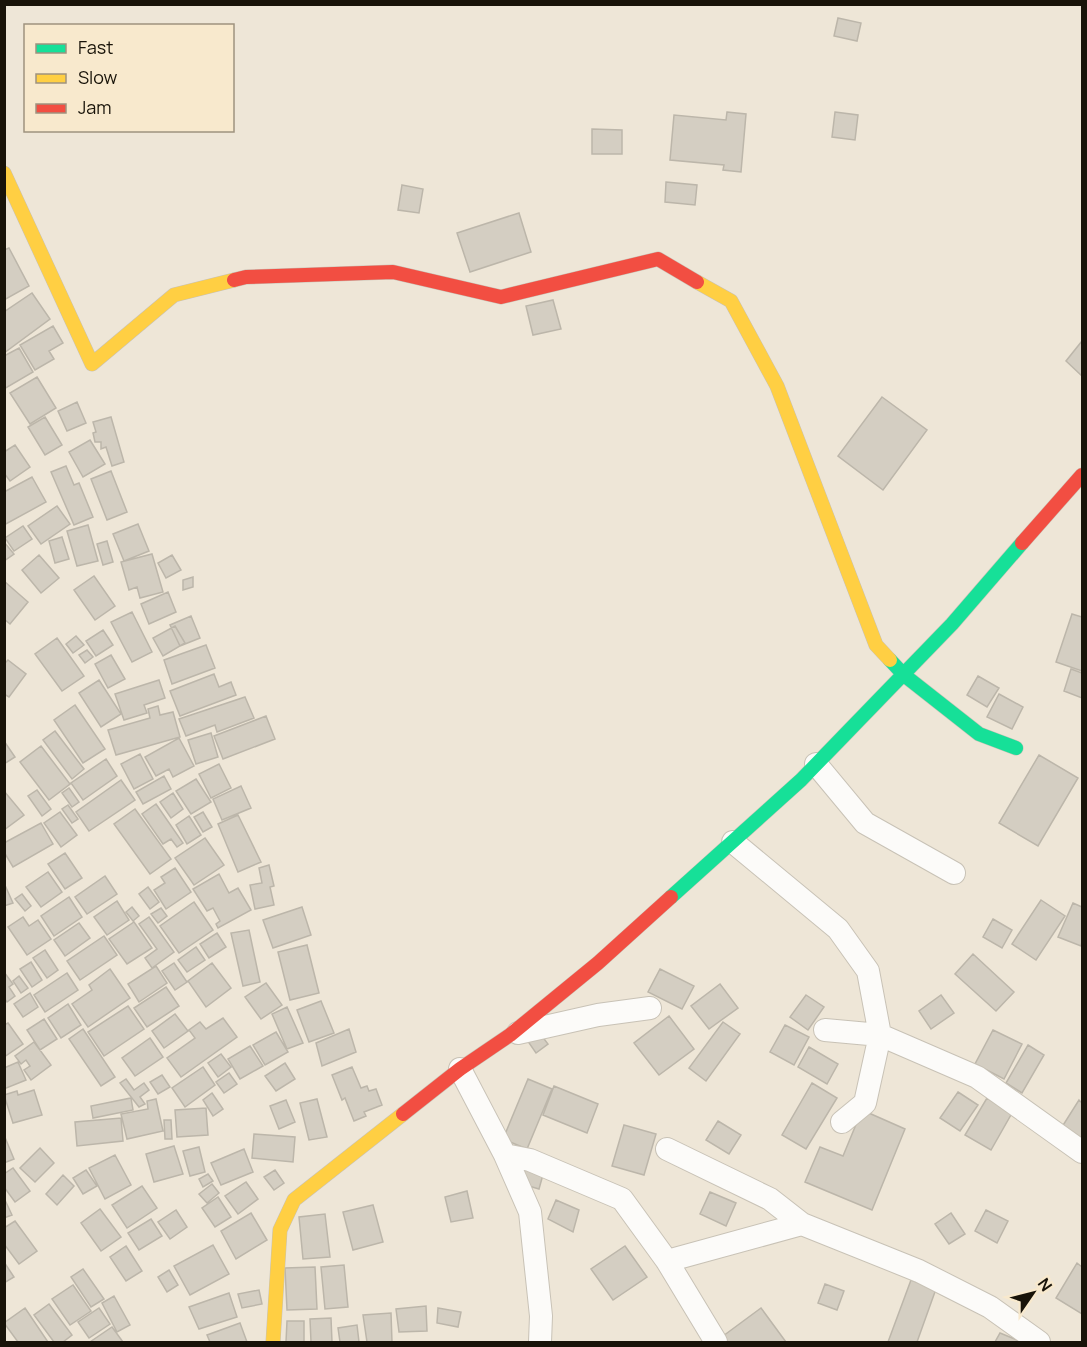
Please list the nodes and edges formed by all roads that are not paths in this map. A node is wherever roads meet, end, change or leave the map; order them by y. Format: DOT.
graph roads {
  1 [pos="4,173"];
  2 [pos="1083,475"];
  3 [pos="904,675"];
  4 [pos="1016,748"];
  5 [pos="816,764"];
  6 [pos="733,842"];
  7 [pos="954,873"];
  8 [pos="650,1008"];
  9 [pos="825,1030"];
  10 [pos="510,1035"];
  11 [pos="880,1035"];
  12 [pos="460,1069"];
  13 [pos="842,1122"];
  14 [pos="668,1149"];
  15 [pos="1083,1152"];
  16 [pos="505,1155"];
  17 [pos="802,1224"];
  18 [pos="667,1261"];
  19 [pos="273,1342"];
  20 [pos="540,1342"];
  21 [pos="716,1342"];
  22 [pos="1039,1342"];
  1 -- 3 [label="street"];
  2 -- 3 [label="street"];
  3 -- 4 [label="street"];
  3 -- 5 [label="street"];
  5 -- 6 [label="street"];
  5 -- 7 [label="street"];
  6 -- 10 [label="street"];
  6 -- 11 [label="street"];
  8 -- 10 [label="street"];
  9 -- 11 [label="street"];
  10 -- 12 [label="street"];
  11 -- 13 [label="street"];
  11 -- 15 [label="street"];
  12 -- 16 [label="street"];
  12 -- 19 [label="street"];
  14 -- 17 [label="street"];
  16 -- 18 [label="street"];
  16 -- 20 [label="street"];
  17 -- 18 [label="street"];
  17 -- 22 [label="street"];
  18 -- 21 [label="street"];
}
